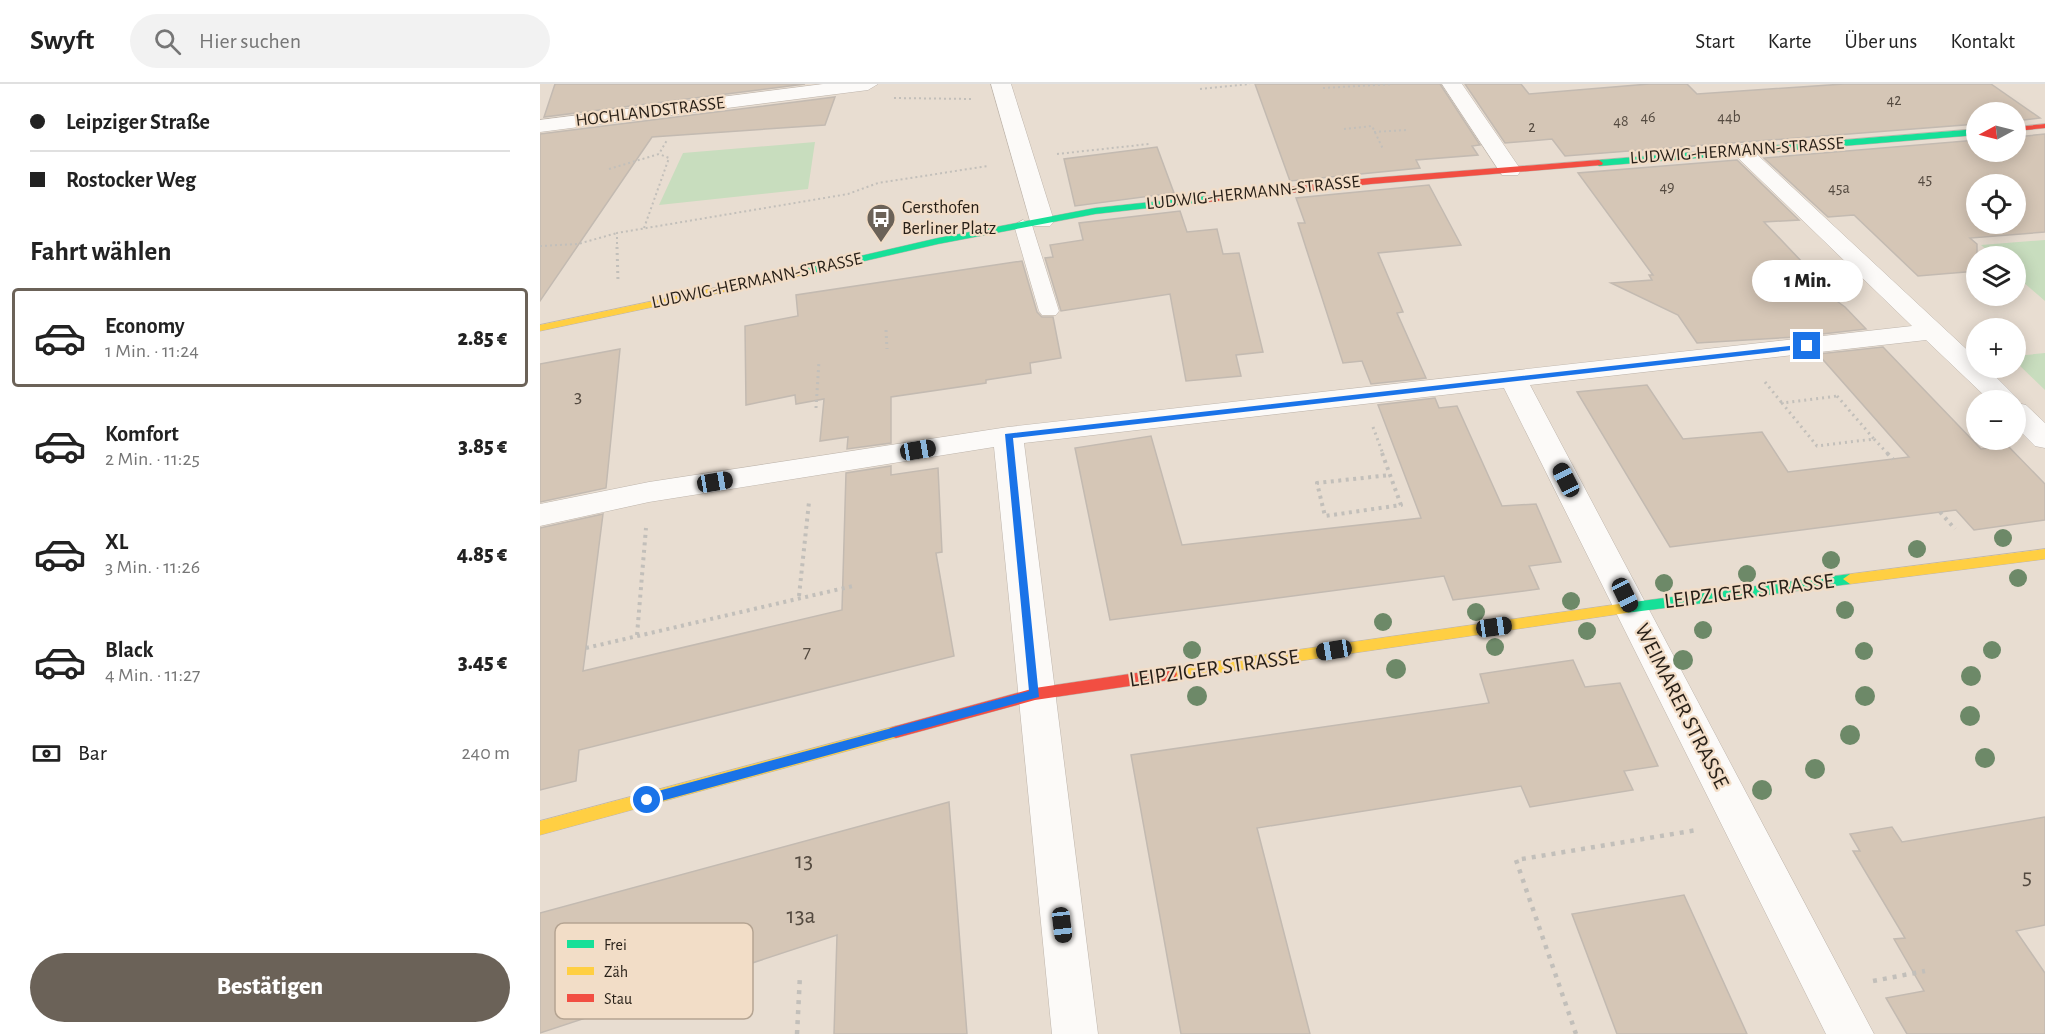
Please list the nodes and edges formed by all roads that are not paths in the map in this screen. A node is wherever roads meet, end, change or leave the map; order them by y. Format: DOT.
graph roads {
  1 [pos="868,84"];
  2 [pos="1452,84"];
  3 [pos="1003,91"];
  4 [pos="540,126"];
  5 [pos="2045,126"];
  6 [pos="2026,128"];
  7 [pos="1966,133"];
  8 [pos="1742,151"];
  9 [pos="1510,170"];
  10 [pos="1032,223"];
  11 [pos="1049,311"];
  12 [pos="540,328"];
  13 [pos="1935,331"];
  14 [pos="1513,379"];
  15 [pos="2000,390"];
  16 [pos="2026,415"];
  17 [pos="1008,436"];
  18 [pos="2045,440"];
  19 [pos="540,515"];
  20 [pos="2045,554"];
  21 [pos="1630,606"];
  22 [pos="1035,694"];
  23 [pos="540,828"];
  24 [pos="1075,1034"];
  25 [pos="1851,1034"];
  1 -- 4 [label="street, HOCHLANDSTRASSE"];
  2 -- 9 [label="street"];
  3 -- 10 [label="street"];
  5 -- 6 [label="street"];
  7 -- 8 [label="street, LUDWIG-HERMANN-STRASSE"];
  8 -- 9 [label="street, LUDWIG-HERMANN-STRASSE"];
  8 -- 13 [label="street"];
  9 -- 10 [label="street, LUDWIG-HERMANN-STRASSE"];
  10 -- 11 [label="lane"];
  10 -- 12 [label="street, LUDWIG-HERMANN-STRASSE"];
  13 -- 14 [label="street"];
  13 -- 15 [label="street"];
  14 -- 17 [label="street"];
  14 -- 21 [label="street, WEIMARER STRASSE"];
  16 -- 18 [label="street"];
  17 -- 19 [label="street"];
  17 -- 22 [label="street"];
  20 -- 21 [label="street, LEIPZIGER STRASSE"];
  21 -- 22 [label="street, LEIPZIGER STRASSE"];
  21 -- 25 [label="street, WEIMARER STRASSE"];
  22 -- 23 [label="street, LEIPZIGER STRASSE"];
  22 -- 24 [label="street"];
}
